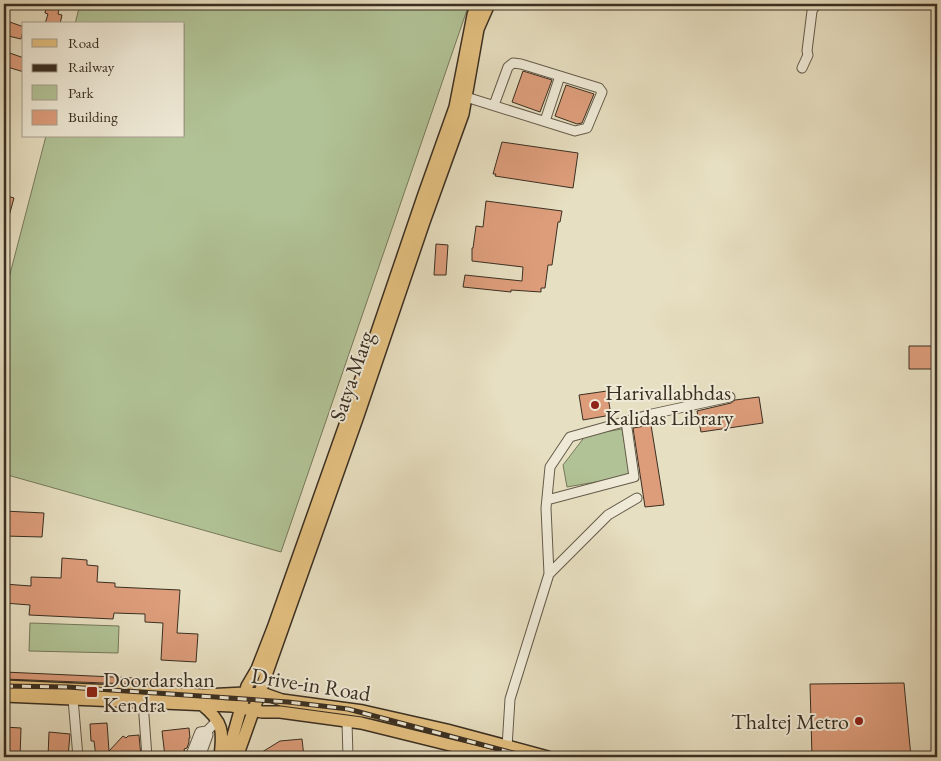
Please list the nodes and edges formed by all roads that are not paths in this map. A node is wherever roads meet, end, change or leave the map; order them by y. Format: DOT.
graph roads {
  1 [pos="477,4"];
  2 [pos="489,4"];
  3 [pos="816,4"];
  4 [pos="802,68"];
  5 [pos="560,76"];
  6 [pos="466,96"];
  7 [pos="494,105"];
  8 [pos="545,121"];
  9 [pos="438,168"];
  10 [pos="730,397"];
  11 [pos="626,421"];
  12 [pos="637,498"];
  13 [pos="547,500"];
  14 [pos="549,574"];
  15 [pos="4,686"];
  16 [pos="245,692"];
  17 [pos="260,693"];
  18 [pos="4,696"];
  19 [pos="73,699"];
  20 [pos="143,702"];
  21 [pos="201,704"];
  22 [pos="241,707"];
  23 [pos="253,710"];
  24 [pos="217,721"];
  25 [pos="347,722"];
  26 [pos="208,731"];
  27 [pos="507,746"];
  28 [pos="78,757"];
  29 [pos="147,757"];
  30 [pos="190,757"];
  31 [pos="200,757"];
  32 [pos="220,757"];
  33 [pos="227,757"];
  34 [pos="237,757"];
  35 [pos="348,757"];
  36 [pos="499,757"];
  37 [pos="548,757"];
  1 -- 9 [label="main road, Satya Marg"];
  2 -- 6 [label="main road, Satya Marg"];
  3 -- 4 [label="street"];
  5 -- 7 [label="street"];
  5 -- 8 [label="street"];
  5 -- 8 [label="street"];
  6 -- 7 [label="street"];
  6 -- 9 [label="main road, Satya Marg"];
  7 -- 8 [label="street"];
  9 -- 16 [label="main road, Satya Marg"];
  9 -- 17 [label="main road, Satya Marg"];
  10 -- 11 [label="street"];
  11 -- 13 [label="street"];
  11 -- 13 [label="street"];
  12 -- 14 [label="street"];
  13 -- 14 [label="street"];
  14 -- 27 [label="street"];
  15 -- 16 [label="main road, Drive-in Road"];
  16 -- 17 [label="main road, Drive-in Road"];
  16 -- 22 [label="main road, Satya Marg"];
  17 -- 23 [label="main road, Satya Marg"];
  17 -- 27 [label="main road, Drive-in Road"];
  18 -- 19 [label="main road, Drive-in Road"];
  19 -- 20 [label="main road, Drive-in Road"];
  19 -- 28 [label="street"];
  20 -- 21 [label="main road, Drive-in Road"];
  20 -- 29 [label="street"];
  21 -- 22 [label="main road, Drive-in Road"];
  21 -- 24 [label="main road"];
  22 -- 23 [label="main road, Drive-in Road"];
  22 -- 33 [label="main road, Satya Marg"];
  23 -- 25 [label="main road, Drive-in Road"];
  23 -- 34 [label="main road, Satya Marg"];
  24 -- 26 [label="street"];
  24 -- 32 [label="main road"];
  25 -- 35 [label="street"];
  25 -- 36 [label="main road, Drive-in Road"];
  26 -- 30 [label="street"];
  26 -- 31 [label="street"];
  27 -- 37 [label="main road, Drive-in Road"];
}
